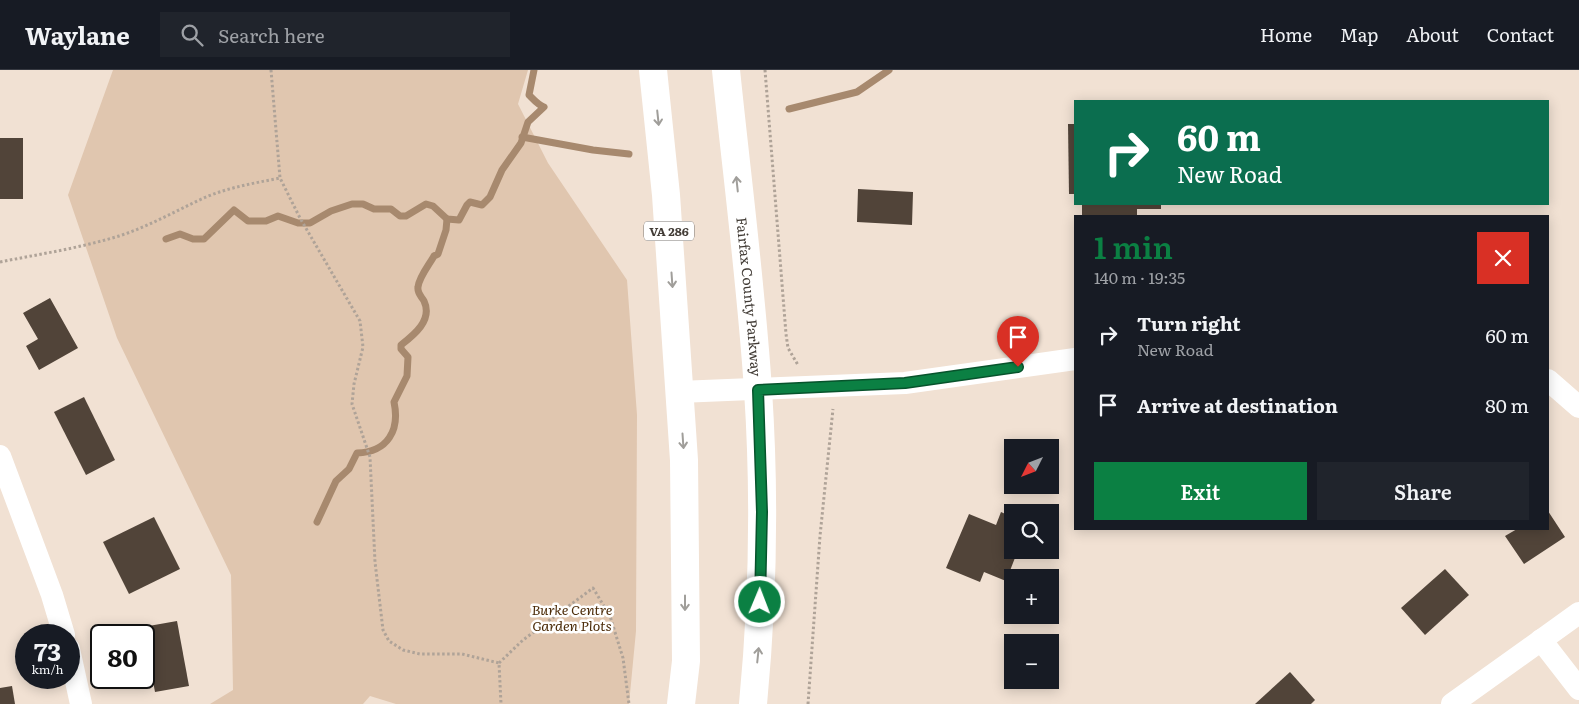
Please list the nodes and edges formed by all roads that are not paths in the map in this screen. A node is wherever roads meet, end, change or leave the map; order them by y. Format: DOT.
graph roads {
  1 [pos="653,70"];
  2 [pos="726,70"];
  3 [pos="1074,359"];
  4 [pos="1549,381"];
  5 [pos="758,390"];
  6 [pos="679,392"];
  7 [pos="1579,407"];
  8 [pos="0,456"];
  9 [pos="1579,613"];
  10 [pos="61,624"];
  11 [pos="1541,640"];
  12 [pos="78,689"];
  13 [pos="1579,689"];
  14 [pos="82,704"];
  15 [pos="681,704"];
  16 [pos="753,704"];
  17 [pos="1452,704"];
  1 -- 6 [label="highway, VA 286, one-way"];
  5 -- 2 [label="highway, Fairfax County Parkway, one-way"];
  3 -- 5 [label="street"];
  4 -- 7 [label="street"];
  5 -- 6 [label="street"];
  16 -- 5 [label="highway, Fairfax County Parkway, one-way"];
  6 -- 15 [label="highway, VA 286, one-way"];
  8 -- 10 [label="street"];
  9 -- 11 [label="street"];
  11 -- 13 [label="street"];
  11 -- 17 [label="street"];
  12 -- 14 [label="street"];
}
